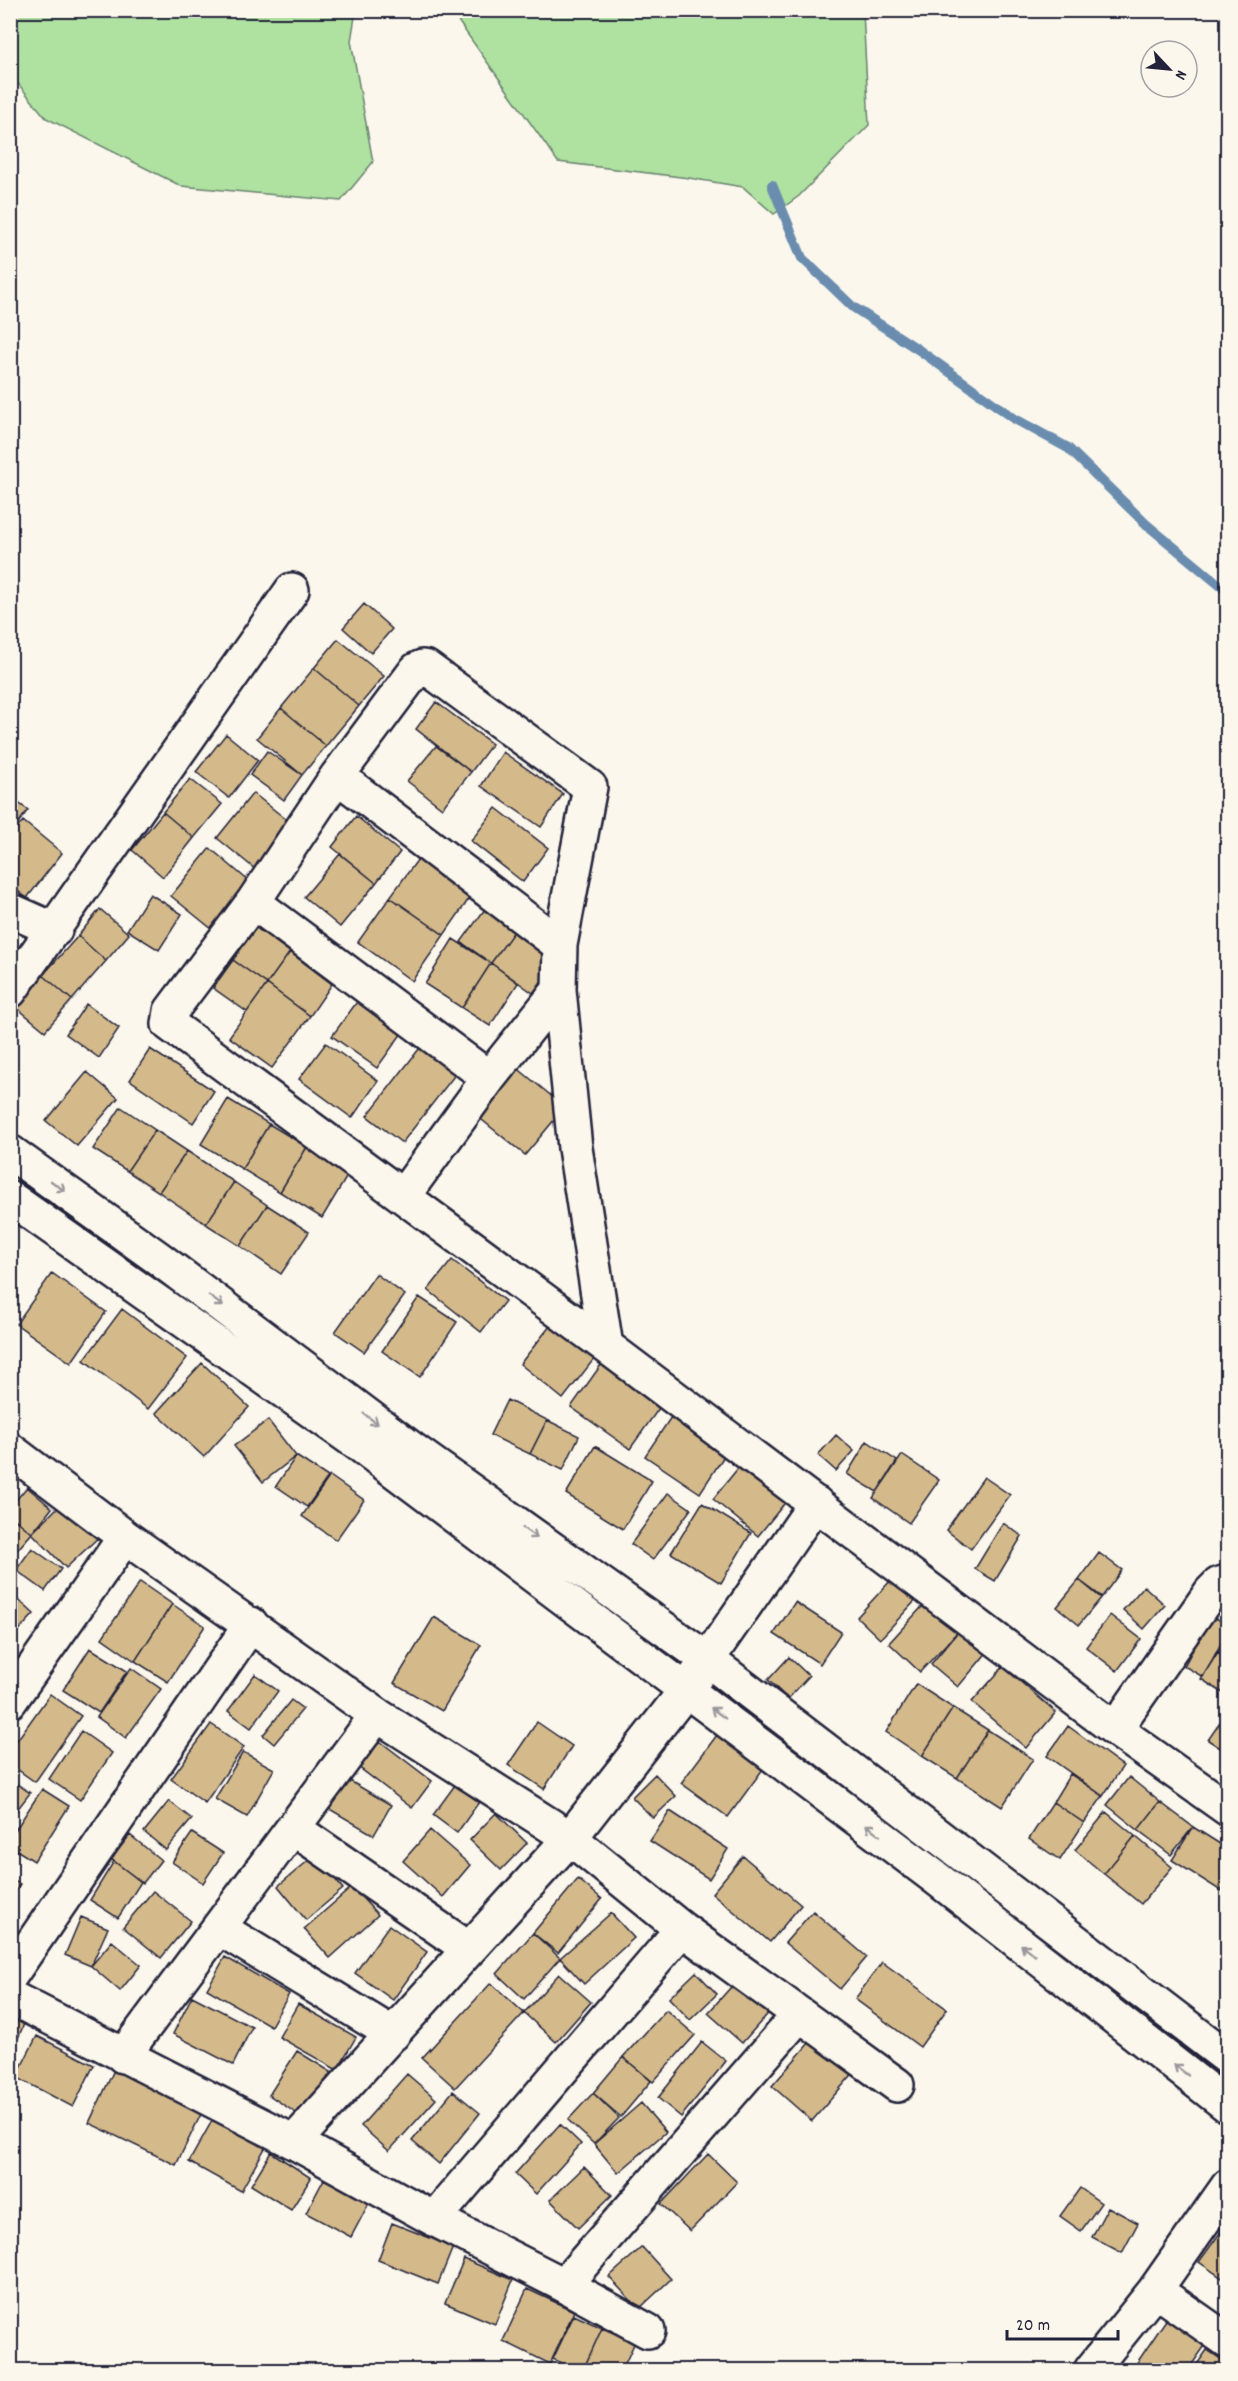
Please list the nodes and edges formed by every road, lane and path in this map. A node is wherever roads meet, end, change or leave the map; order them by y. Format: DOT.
graph roads {
  1 [pos="292,590"];
  2 [pos="337,776"];
  3 [pos="254,902"];
  4 [pos="10,910"];
  5 [pos="55,930"];
  6 [pos="560,945"];
  7 [pos="559,990"];
  8 [pos="10,991"];
  9 [pos="489,1078"];
  10 [pos="10,1152"];
  11 [pos="403,1196"];
  12 [pos="10,1198"];
  13 [pos="606,1346"];
  14 [pos="12,1453"];
  15 [pos="816,1503"];
  16 [pos="125,1537"];
  17 [pos="1227,1582"];
  18 [pos="251,1624"];
  19 [pos="708,1660"];
  20 [pos="687,1689"];
  21 [pos="10,1701"];
  22 [pos="377,1715"];
  23 [pos="1115,1729"];
  24 [pos="1227,1809"];
  25 [pos="293,1828"];
  26 [pos="570,1838"];
  27 [pos="219,1928"];
  28 [pos="682,1929"];
  29 [pos="469,1949"];
  30 [pos="10,1976"];
  31 [pos="10,1997"];
  32 [pos="799,2015"];
  33 [pos="393,2034"];
  34 [pos="123,2056"];
  35 [pos="1227,2058"];
  36 [pos="897,2085"];
  37 [pos="1227,2106"];
  38 [pos="294,2142"];
  39 [pos="1227,2186"];
  40 [pos="434,2219"];
  41 [pos="564,2285"];
  42 [pos="1155,2290"];
  43 [pos="648,2331"];
  44 [pos="1227,2341"];
  45 [pos="1091,2370"];
  1 -- 5 [label="street"];
  2 -- 3 [label="street"];
  2 -- 6 [label="street"];
  2 -- 6 [label="street"];
  3 -- 9 [label="street"];
  3 -- 11 [label="street"];
  4 -- 5 [label="street"];
  5 -- 8 [label="street"];
  6 -- 7 [label="street"];
  7 -- 9 [label="street"];
  7 -- 13 [label="street"];
  9 -- 11 [label="street"];
  10 -- 19 [label="street, one-way"];
  11 -- 13 [label="street"];
  12 -- 20 [label="street"];
  13 -- 15 [label="street"];
  14 -- 16 [label="street"];
  15 -- 19 [label="street"];
  15 -- 23 [label="street"];
  16 -- 18 [label="street"];
  16 -- 21 [label="street"];
  17 -- 23 [label="street"];
  18 -- 22 [label="street"];
  18 -- 30 [label="street"];
  19 -- 20 [label="street"];
  19 -- 35 [label="street"];
  20 -- 26 [label="street"];
  37 -- 20 [label="street, one-way"];
  22 -- 25 [label="street"];
  22 -- 26 [label="street"];
  23 -- 24 [label="street"];
  25 -- 27 [label="street"];
  25 -- 29 [label="street"];
  26 -- 28 [label="street"];
  26 -- 29 [label="street"];
  27 -- 33 [label="street"];
  27 -- 34 [label="street"];
  28 -- 32 [label="street"];
  28 -- 40 [label="street"];
  29 -- 33 [label="street"];
  31 -- 34 [label="street"];
  32 -- 36 [label="street"];
  32 -- 41 [label="street"];
  33 -- 38 [label="street"];
  34 -- 38 [label="street"];
  38 -- 40 [label="street"];
  39 -- 42 [label="street"];
  40 -- 41 [label="street"];
  41 -- 43 [label="street"];
  42 -- 44 [label="street"];
  42 -- 45 [label="street"];
}
